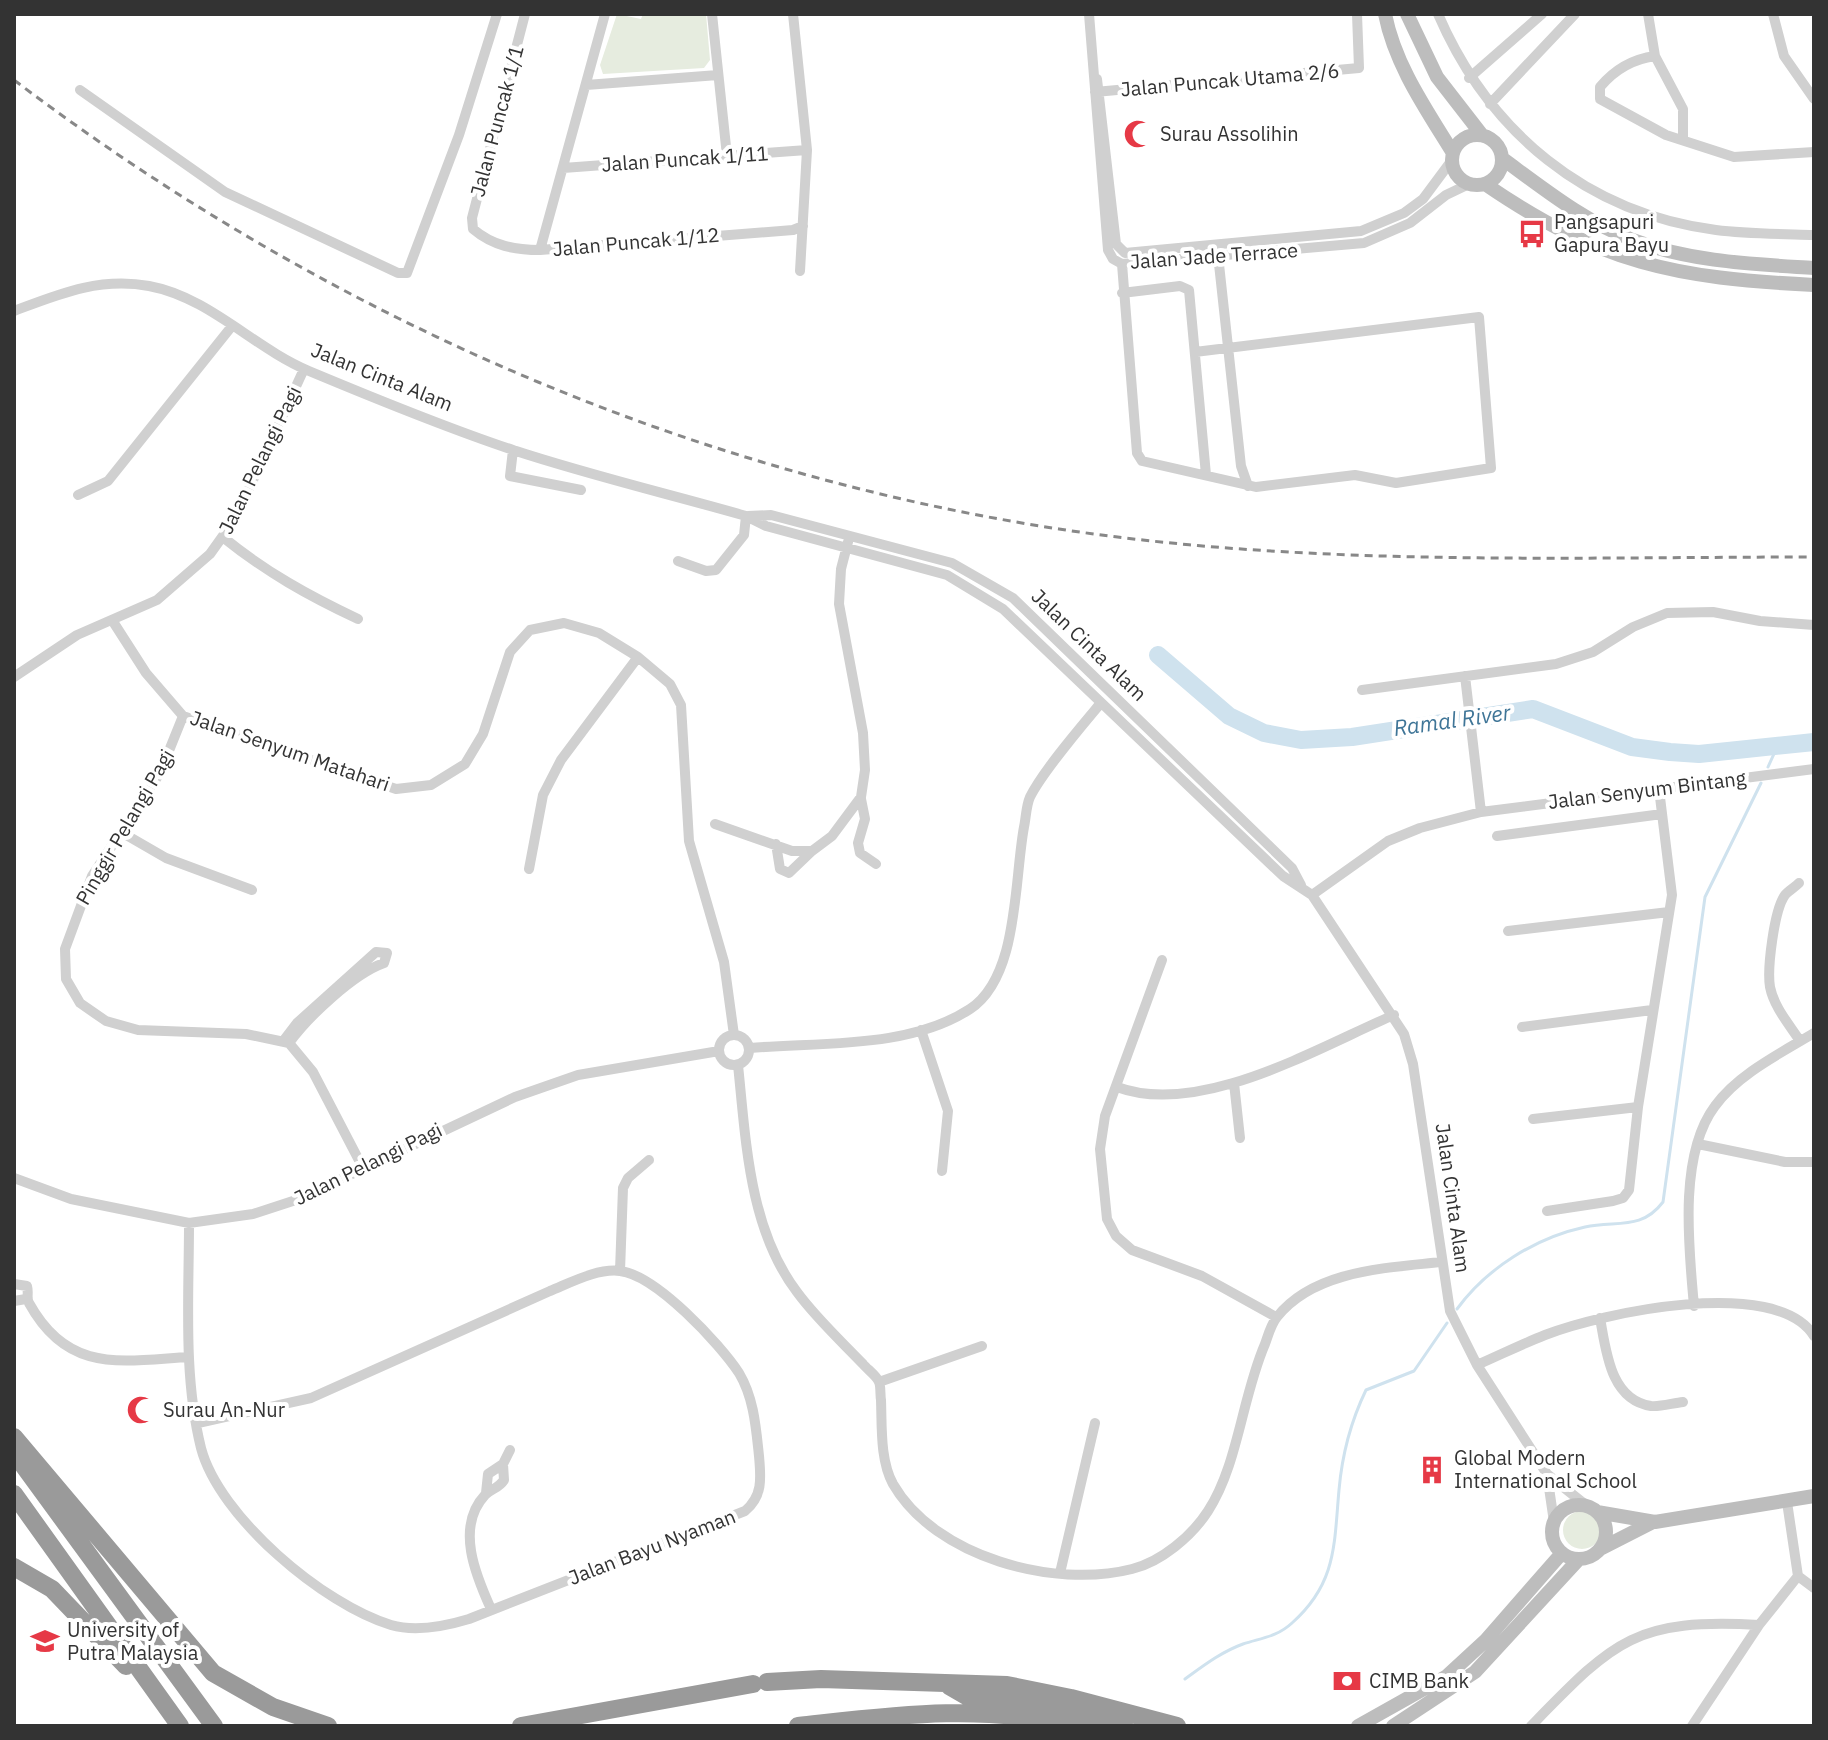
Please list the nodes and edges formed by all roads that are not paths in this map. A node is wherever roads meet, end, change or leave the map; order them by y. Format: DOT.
graph roads {
  1 [pos="497,14"];
  2 [pos="525,14"];
  3 [pos="605,14"];
  4 [pos="712,14"];
  5 [pos="793,14"];
  6 [pos="1089,14"];
  7 [pos="1357,14"];
  8 [pos="1385,14"];
  9 [pos="1407,14"];
  10 [pos="1438,14"];
  11 [pos="1542,14"];
  12 [pos="1575,14"];
  13 [pos="1648,14"];
  14 [pos="1773,14"];
  15 [pos="1655,56"];
  16 [pos="718,75"];
  17 [pos="1469,78"];
  18 [pos="586,85"];
  19 [pos="80,90"];
  20 [pos="1097,91"];
  21 [pos="1814,99"];
  22 [pos="1490,104"];
  23 [pos="1482,135"];
  24 [pos="1683,138"];
  25 [pos="807,150"];
  26 [pos="1814,152"];
  27 [pos="727,156"];
  28 [pos="1452,156"];
  29 [pos="1503,159"];
  30 [pos="563,168"];
  31 [pos="1469,184"];
  32 [pos="1485,184"];
  33 [pos="803,226"];
  34 [pos="473,229"];
  35 [pos="1814,235"];
  36 [pos="1235,244"];
  37 [pos="1207,247"];
  38 [pos="540,250"];
  39 [pos="1220,257"];
  40 [pos="1122,264"];
  41 [pos="1814,268"];
  42 [pos="800,271"];
  43 [pos="1814,285"];
  44 [pos="1122,293"];
  45 [pos="14,311"];
  46 [pos="232,326"];
  47 [pos="1229,348"];
  48 [pos="1195,352"];
  49 [pos="304,369"];
  50 [pos="513,450"];
  51 [pos="1206,475"];
  52 [pos="1248,486"];
  53 [pos="581,490"];
  54 [pos="78,495"];
  55 [pos="746,516"];
  56 [pos="850,535"];
  57 [pos="224,538"];
  58 [pos="847,547"];
  59 [pos="678,561"];
  60 [pos="358,619"];
  61 [pos="112,620"];
  62 [pos="1814,625"];
  63 [pos="638,657"];
  64 [pos="14,677"];
  65 [pos="1466,679"];
  66 [pos="1362,690"];
  67 [pos="1100,704"];
  68 [pos="183,716"];
  69 [pos="1814,769"];
  70 [pos="1659,789"];
  71 [pos="861,797"];
  72 [pos="1481,812"];
  73 [pos="1662,814"];
  74 [pos="715,824"];
  75 [pos="121,832"];
  76 [pos="1497,836"];
  77 [pos="776,844"];
  78 [pos="812,851"];
  79 [pos="876,864"];
  80 [pos="529,869"];
  81 [pos="1799,883"];
  82 [pos="1302,886"];
  83 [pos="252,890"];
  84 [pos="1312,895"];
  85 [pos="1669,912"];
  86 [pos="1508,931"];
  87 [pos="1162,960"];
  88 [pos="1652,1010"];
  89 [pos="1394,1015"];
  90 [pos="1522,1027"];
  91 [pos="921,1030"];
  92 [pos="1814,1033"];
  93 [pos="734,1035"];
  94 [pos="1800,1041"];
  95 [pos="286,1042"];
  96 [pos="750,1048"];
  97 [pos="719,1051"];
  98 [pos="738,1065"];
  99 [pos="1234,1083"];
  100 [pos="1117,1087"];
  101 [pos="1638,1107"];
  102 [pos="1533,1119"];
  103 [pos="1240,1138"];
  104 [pos="1698,1144"];
  105 [pos="649,1160"];
  106 [pos="1814,1162"];
  107 [pos="363,1168"];
  108 [pos="942,1171"];
  109 [pos="14,1178"];
  110 [pos="1547,1211"];
  111 [pos="189,1223"];
  112 [pos="1441,1262"];
  113 [pos="620,1271"];
  114 [pos="14,1284"];
  115 [pos="26,1299"];
  116 [pos="14,1301"];
  117 [pos="1694,1306"];
  118 [pos="1276,1317"];
  119 [pos="1600,1318"];
  120 [pos="1812,1328"];
  121 [pos="982,1346"];
  122 [pos="189,1357"];
  123 [pos="1477,1365"];
  124 [pos="879,1382"];
  125 [pos="1683,1402"];
  126 [pos="198,1423"];
  127 [pos="1095,1423"];
  128 [pos="14,1437"];
  129 [pos="510,1450"];
  130 [pos="14,1454"];
  131 [pos="1547,1474"];
  132 [pos="14,1494"];
  133 [pos="1814,1496"];
  134 [pos="1787,1502"];
  135 [pos="1592,1509"];
  136 [pos="1554,1522"];
  137 [pos="1655,1522"];
  138 [pos="1600,1549"];
  139 [pos="1562,1553"];
  140 [pos="1579,1559"];
  141 [pos="14,1567"];
  142 [pos="1060,1573"];
  143 [pos="1798,1576"];
  144 [pos="1814,1588"];
  145 [pos="491,1609"];
  146 [pos="1759,1625"];
  147 [pos="157,1695"];
  148 [pos="1129,1721"];
  149 [pos="180,1726"];
  150 [pos="214,1726"];
  151 [pos="328,1726"];
  152 [pos="521,1726"];
  153 [pos="798,1726"];
  154 [pos="1072,1726"];
  155 [pos="1157,1726"];
  156 [pos="1177,1726"];
  157 [pos="1358,1726"];
  158 [pos="1393,1726"];
  159 [pos="1531,1726"];
  160 [pos="1692,1726"];
  1 -- 19 [label="street"];
  2 -- 34 [label="street, Jalan Puncak 1/1"];
  3 -- 18 [label="street"];
  4 -- 16 [label="street"];
  5 -- 25 [label="street"];
  6 -- 20 [label="street"];
  7 -- 20 [label="street, Jalan Puncak Utama 2/6"];
  8 -- 28 [label="street"];
  9 -- 23 [label="street"];
  10 -- 17 [label="street"];
  11 -- 17 [label="street"];
  12 -- 22 [label="street"];
  13 -- 15 [label="street"];
  14 -- 21 [label="street"];
  15 -- 24 [label="street"];
  15 -- 24 [label="street"];
  16 -- 18 [label="street"];
  16 -- 27 [label="street"];
  17 -- 22 [label="street"];
  18 -- 30 [label="street"];
  20 -- 37 [label="street, Jalan Jade Terrace"];
  20 -- 40 [label="street, Jalan Jade Terrace"];
  22 -- 35 [label="street"];
  23 -- 28 [label="street"];
  23 -- 29 [label="street"];
  24 -- 26 [label="street"];
  25 -- 27 [label="street, Jalan Puncak 1/11"];
  25 -- 33 [label="street"];
  27 -- 30 [label="street, Jalan Puncak 1/11"];
  28 -- 31 [label="street"];
  28 -- 36 [label="street, Jalan Jade Terrace"];
  29 -- 32 [label="street"];
  29 -- 41 [label="street"];
  30 -- 38 [label="street"];
  31 -- 32 [label="street"];
  31 -- 39 [label="street, Jalan Jade Terrace"];
  32 -- 43 [label="street"];
  33 -- 38 [label="street, Jalan Puncak 1/12"];
  33 -- 42 [label="street"];
  34 -- 38 [label="street, Jalan Puncak 1/12"];
  36 -- 37 [label="street, Jalan Jade Terrace"];
  36 -- 39 [label="street"];
  37 -- 39 [label="street"];
  39 -- 40 [label="street, Jalan Jade Terrace"];
  39 -- 47 [label="street"];
  40 -- 44 [label="street"];
  44 -- 48 [label="street"];
  44 -- 51 [label="street"];
  45 -- 46 [label="street, Jalan Cinta Alam"];
  46 -- 49 [label="street, Jalan Cinta Alam"];
  46 -- 54 [label="street"];
  47 -- 48 [label="street"];
  47 -- 52 [label="street"];
  47 -- 52 [label="street"];
  48 -- 51 [label="street"];
  49 -- 50 [label="street, Jalan Cinta Alam"];
  49 -- 57 [label="street, Jalan Pelangi Pagi"];
  50 -- 53 [label="street"];
  50 -- 55 [label="street, Jalan Cinta Alam"];
  51 -- 52 [label="street"];
  55 -- 56 [label="street, Jalan Cinta Alam"];
  55 -- 58 [label="street, Jalan Cinta Alam"];
  55 -- 59 [label="street"];
  56 -- 58 [label="street"];
  56 -- 82 [label="street, Jalan Cinta Alam"];
  57 -- 60 [label="street"];
  57 -- 61 [label="street, Jalan Pelangi Pagi"];
  58 -- 67 [label="street, Jalan Cinta Alam"];
  58 -- 71 [label="street"];
  61 -- 64 [label="street, Jalan Pelangi Pagi"];
  61 -- 68 [label="street, Jalan Senyum Matahari"];
  62 -- 65 [label="street"];
  63 -- 68 [label="street, Jalan Senyum Matahari"];
  63 -- 80 [label="street"];
  63 -- 93 [label="street, Jalan Senyum Matahari"];
  65 -- 66 [label="street"];
  65 -- 72 [label="street"];
  67 -- 82 [label="street, Jalan Cinta Alam"];
  67 -- 91 [label="street"];
  68 -- 75 [label="street, Pinggir Pelangi Pagi"];
  69 -- 70 [label="street, Jalan Senyum Bintang"];
  70 -- 72 [label="street, Jalan Senyum Bintang"];
  70 -- 73 [label="street"];
  71 -- 78 [label="street"];
  71 -- 79 [label="street"];
  72 -- 84 [label="street, Jalan Senyum Bintang"];
  73 -- 76 [label="street"];
  73 -- 85 [label="street"];
  74 -- 77 [label="street"];
  75 -- 83 [label="street"];
  75 -- 95 [label="street, Pinggir Pelangi Pagi"];
  77 -- 78 [label="street"];
  77 -- 78 [label="street"];
  81 -- 94 [label="street"];
  82 -- 84 [label="street, Jalan Cinta Alam"];
  84 -- 89 [label="street, Jalan Cinta Alam"];
  85 -- 86 [label="street"];
  85 -- 88 [label="street"];
  87 -- 100 [label="street"];
  88 -- 90 [label="street"];
  88 -- 101 [label="street"];
  89 -- 99 [label="street"];
  89 -- 112 [label="street, Jalan Cinta Alam"];
  91 -- 96 [label="street"];
  91 -- 108 [label="street"];
  92 -- 94 [label="street"];
  93 -- 96 [label="street"];
  93 -- 97 [label="street"];
  94 -- 104 [label="street"];
  95 -- 95 [label="street"];
  95 -- 107 [label="street"];
  96 -- 98 [label="street"];
  97 -- 98 [label="street"];
  97 -- 107 [label="street, Jalan Pelangi Pagi"];
  98 -- 124 [label="street"];
  99 -- 100 [label="street"];
  99 -- 103 [label="street"];
  100 -- 118 [label="street"];
  101 -- 102 [label="street"];
  101 -- 110 [label="street"];
  104 -- 106 [label="street"];
  104 -- 117 [label="street"];
  105 -- 113 [label="street"];
  107 -- 111 [label="street, Jalan Pelangi Pagi"];
  109 -- 111 [label="street, Jalan Pelangi Pagi"];
  111 -- 122 [label="street, Jalan Bayu Nyaman"];
  112 -- 118 [label="street"];
  112 -- 123 [label="street, Jalan Cinta Alam"];
  113 -- 126 [label="street"];
  113 -- 145 [label="street, Jalan Bayu Nyaman"];
  114 -- 115 [label="street"];
  115 -- 116 [label="street"];
  115 -- 122 [label="street"];
  117 -- 119 [label="street"];
  117 -- 120 [label="street"];
  118 -- 142 [label="street"];
  119 -- 123 [label="street"];
  119 -- 125 [label="street"];
  121 -- 124 [label="street"];
  122 -- 126 [label="street, Jalan Bayu Nyaman"];
  123 -- 131 [label="street, Jalan Cinta Alam"];
  124 -- 142 [label="street"];
  126 -- 145 [label="street, Jalan Bayu Nyaman"];
  127 -- 142 [label="street"];
  128 -- 151 [label="highway"];
  129 -- 145 [label="street"];
  130 -- 150 [label="highway"];
  131 -- 135 [label="street, Jalan Cinta Alam"];
  131 -- 136 [label="street, Jalan Cinta Alam"];
  132 -- 147 [label="highway"];
  133 -- 134 [label="street, Jalan Cinta Alam"];
  134 -- 137 [label="street, Jalan Cinta Alam"];
  134 -- 143 [label="street"];
  135 -- 136 [label="street"];
  135 -- 137 [label="street, Jalan Cinta Alam"];
  135 -- 138 [label="street"];
  136 -- 139 [label="street"];
  137 -- 138 [label="street, Jalan Cinta Alam"];
  138 -- 140 [label="street"];
  139 -- 140 [label="street"];
  139 -- 157 [label="street"];
  140 -- 158 [label="street"];
  141 -- 147 [label="highway"];
  143 -- 144 [label="street"];
  143 -- 146 [label="street"];
  146 -- 159 [label="street"];
  146 -- 160 [label="street"];
  147 -- 149 [label="highway"];
  148 -- 152 [label="highway"];
  148 -- 155 [label="highway"];
  148 -- 156 [label="highway"];
  153 -- 154 [label="highway"];
}
